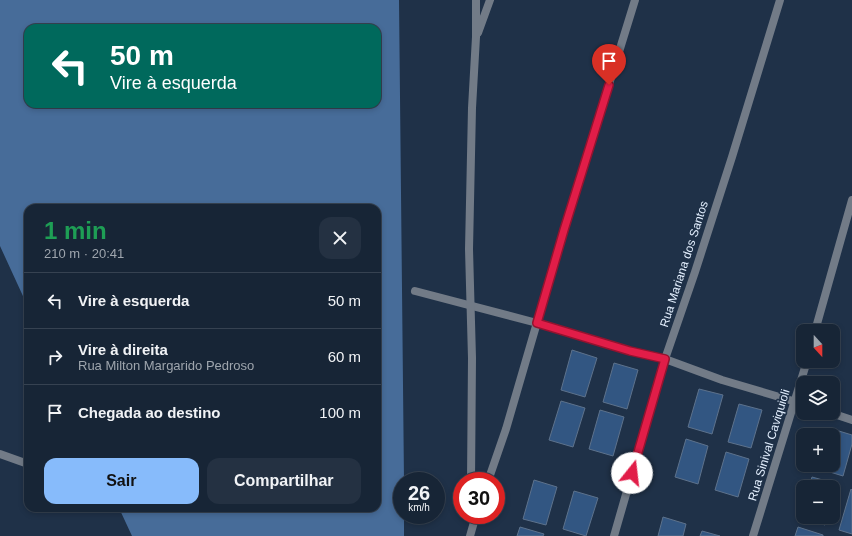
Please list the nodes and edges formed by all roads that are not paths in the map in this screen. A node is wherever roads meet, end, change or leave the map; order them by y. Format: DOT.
graph roads {
  1 [pos="476,0"];
  2 [pos="490,0"];
  3 [pos="635,0"];
  4 [pos="780,0"];
  5 [pos="476,37"];
  6 [pos="852,200"];
  7 [pos="415,291"];
  8 [pos="470,306"];
  9 [pos="537,323"];
  10 [pos="817,324"];
  11 [pos="665,359"];
  12 [pos="796,402"];
  13 [pos="796,412"];
  14 [pos="840,416"];
  15 [pos="852,420"];
  16 [pos="0,454"];
  17 [pos="24,463"];
  18 [pos="471,472"];
  19 [pos="491,472"];
  20 [pos="473,524"];
  21 [pos="472,527"];
  22 [pos="470,536"];
  23 [pos="614,536"];
  24 [pos="754,536"];
  1 -- 5 [label="street"];
  2 -- 5 [label="street"];
  3 -- 9 [label="street"];
  4 -- 11 [label="street, Rua Mariana dos Santos"];
  5 -- 8 [label="street"];
  6 -- 10 [label="street"];
  7 -- 8 [label="street"];
  8 -- 9 [label="street"];
  8 -- 18 [label="street"];
  9 -- 11 [label="street"];
  9 -- 19 [label="street"];
  11 -- 12 [label="street"];
  11 -- 23 [label="street, Rua Mariana dos Santos"];
  13 -- 24 [label="street, Rua Sinival Caviquioli"];
  14 -- 15 [label="street"];
  16 -- 17 [label="street"];
  20 -- 21 [label="street"];
  21 -- 22 [label="street"];
}
